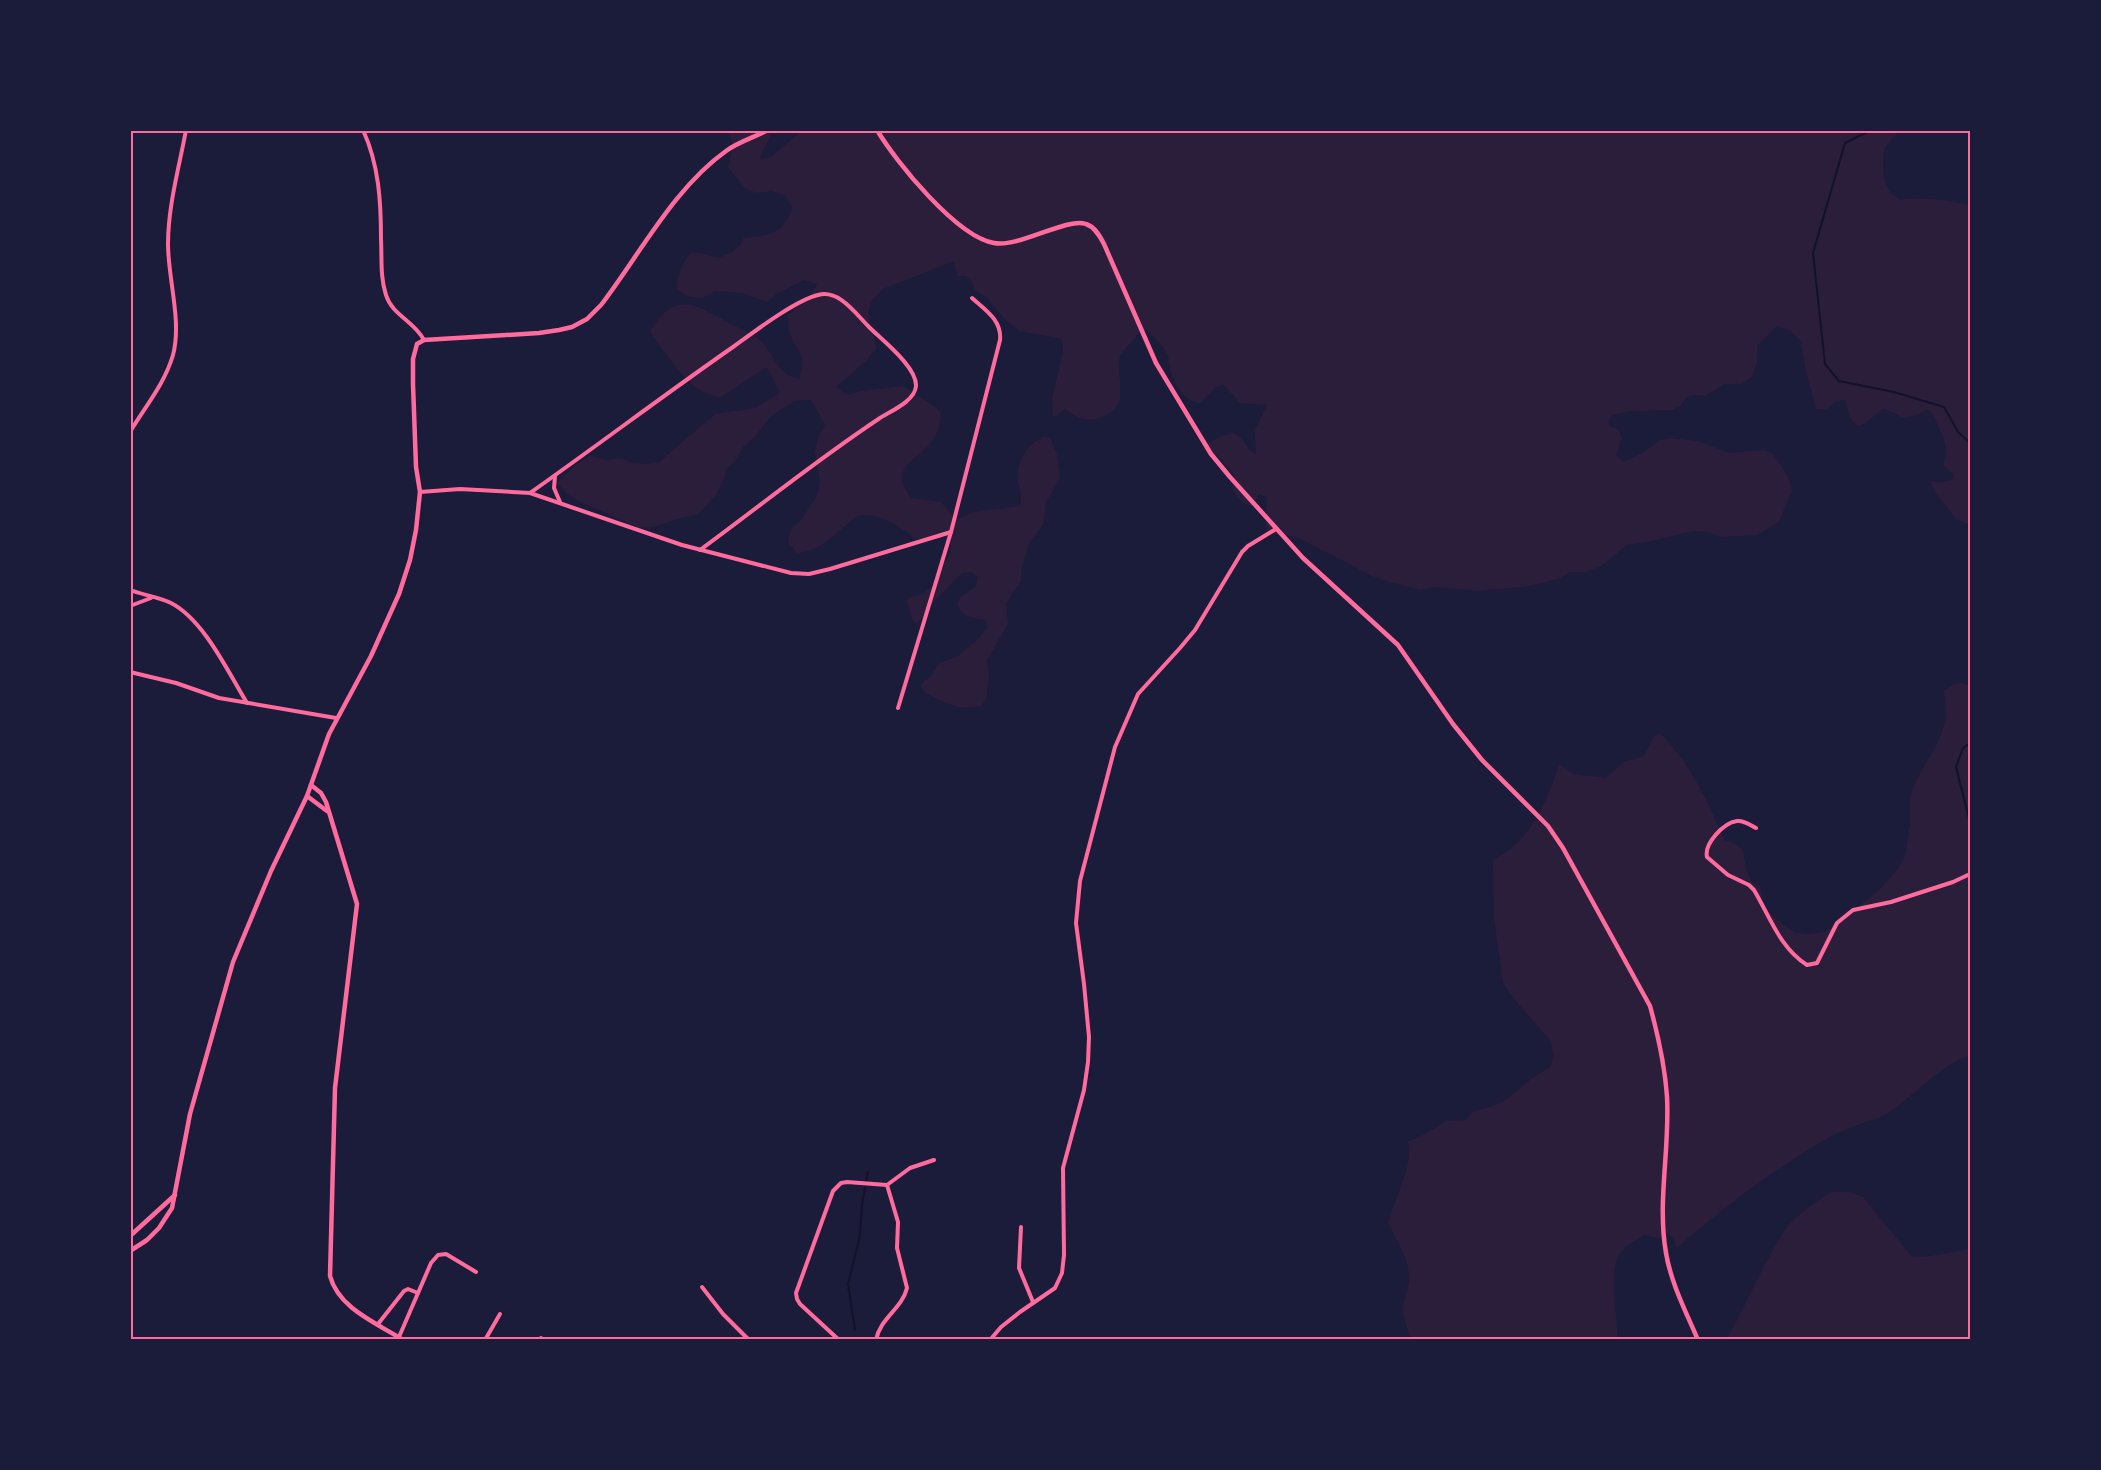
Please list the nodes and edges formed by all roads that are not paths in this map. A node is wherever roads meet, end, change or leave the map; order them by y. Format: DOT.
graph roads {
  1 [pos="186,130"];
  2 [pos="363,130"];
  3 [pos="768,130"];
  4 [pos="877,130"];
  5 [pos="972,298"];
  6 [pos="424,340"];
  7 [pos="130,432"];
  8 [pos="555,475"];
  9 [pos="420,492"];
  10 [pos="530,493"];
  11 [pos="560,502"];
  12 [pos="1276,529"];
  13 [pos="951,532"];
  14 [pos="700,550"];
  15 [pos="130,590"];
  16 [pos="151,597"];
  17 [pos="130,606"];
  18 [pos="130,672"];
  19 [pos="248,704"];
  20 [pos="898,708"];
  21 [pos="336,718"];
  22 [pos="311,785"];
  23 [pos="307,796"];
  24 [pos="329,813"];
  25 [pos="1756,828"];
  26 [pos="1971,874"];
  27 [pos="934,1160"];
  28 [pos="887,1185"];
  29 [pos="175,1195"];
  30 [pos="1021,1227"];
  31 [pos="130,1236"];
  32 [pos="130,1251"];
  33 [pos="476,1272"];
  34 [pos="702,1287"];
  35 [pos="418,1293"];
  36 [pos="1033,1302"];
  37 [pos="500,1314"];
  38 [pos="378,1324"];
  39 [pos="401,1338"];
  40 [pos="484,1340"];
  41 [pos="749,1340"];
  42 [pos="839,1340"];
  43 [pos="876,1340"];
  44 [pos="990,1340"];
  45 [pos="1698,1340"];
  1 -- 7 [label="street"];
  2 -- 6 [label="street"];
  3 -- 6 [label="street"];
  4 -- 12 [label="street"];
  5 -- 13 [label="street"];
  6 -- 9 [label="street"];
  8 -- 10 [label="street"];
  8 -- 11 [label="street"];
  8 -- 14 [label="street"];
  9 -- 10 [label="street"];
  9 -- 21 [label="street"];
  10 -- 11 [label="street"];
  11 -- 14 [label="street"];
  12 -- 36 [label="street"];
  12 -- 45 [label="street"];
  13 -- 14 [label="street"];
  13 -- 20 [label="street"];
  15 -- 16 [label="street"];
  16 -- 17 [label="street"];
  16 -- 19 [label="street"];
  18 -- 19 [label="street"];
  19 -- 21 [label="street"];
  21 -- 22 [label="street"];
  22 -- 23 [label="street"];
  22 -- 24 [label="street"];
  23 -- 24 [label="street"];
  23 -- 29 [label="street"];
  24 -- 38 [label="street"];
  25 -- 26 [label="street"];
  27 -- 28 [label="street"];
  28 -- 42 [label="street"];
  28 -- 43 [label="street"];
  29 -- 31 [label="street"];
  29 -- 32 [label="street"];
  30 -- 36 [label="street"];
  33 -- 35 [label="street"];
  34 -- 41 [label="street"];
  35 -- 38 [label="street"];
  35 -- 39 [label="street"];
  36 -- 44 [label="street"];
  37 -- 40 [label="street"];
  38 -- 39 [label="street"];
}
